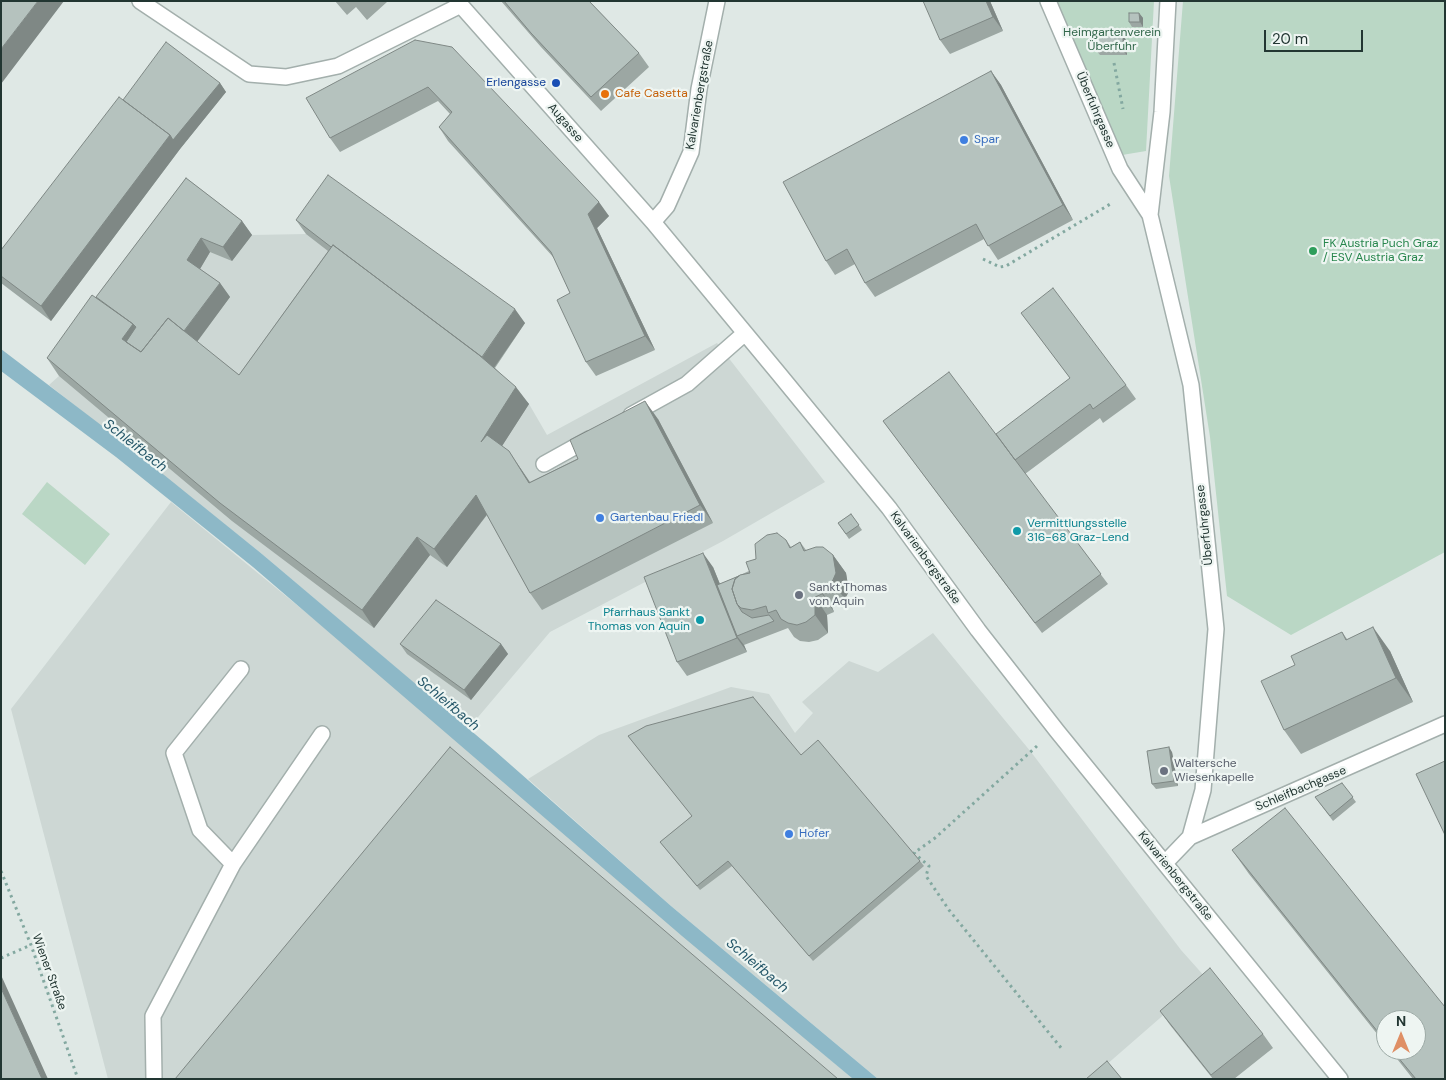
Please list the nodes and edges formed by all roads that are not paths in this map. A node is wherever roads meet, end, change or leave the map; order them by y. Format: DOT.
graph roads {
  1 [pos="140,1"];
  2 [pos="717,1"];
  3 [pos="1048,1"];
  4 [pos="1168,1"];
  5 [pos="459,3"];
  6 [pos="1150,214"];
  7 [pos="653,222"];
  8 [pos="745,333"];
  9 [pos="620,422"];
  10 [pos="603,431"];
  11 [pos="544,464"];
  12 [pos="241,669"];
  13 [pos="1445,724"];
  14 [pos="322,734"];
  15 [pos="1190,837"];
  16 [pos="1165,863"];
  17 [pos="233,864"];
  18 [pos="154,1079"];
  19 [pos="1340,1079"];
  1 -- 5 [label="street"];
  2 -- 7 [label="street, Kalvarienbergstraße"];
  3 -- 6 [label="street, Überfuhrgasse"];
  4 -- 6 [label="street, Überfuhrgasse"];
  5 -- 7 [label="street, Augasse"];
  6 -- 15 [label="street, Überfuhrgasse"];
  7 -- 8 [label="street, Kalvarienbergstraße"];
  8 -- 9 [label="street"];
  8 -- 16 [label="street, Kalvarienbergstraße"];
  10 -- 11 [label="street"];
  12 -- 17 [label="street"];
  13 -- 15 [label="street, Schleifbachgasse"];
  14 -- 17 [label="street"];
  15 -- 16 [label="street, Schleifbachgasse"];
  16 -- 19 [label="street, Kalvarienbergstraße"];
  17 -- 18 [label="street"];
}
